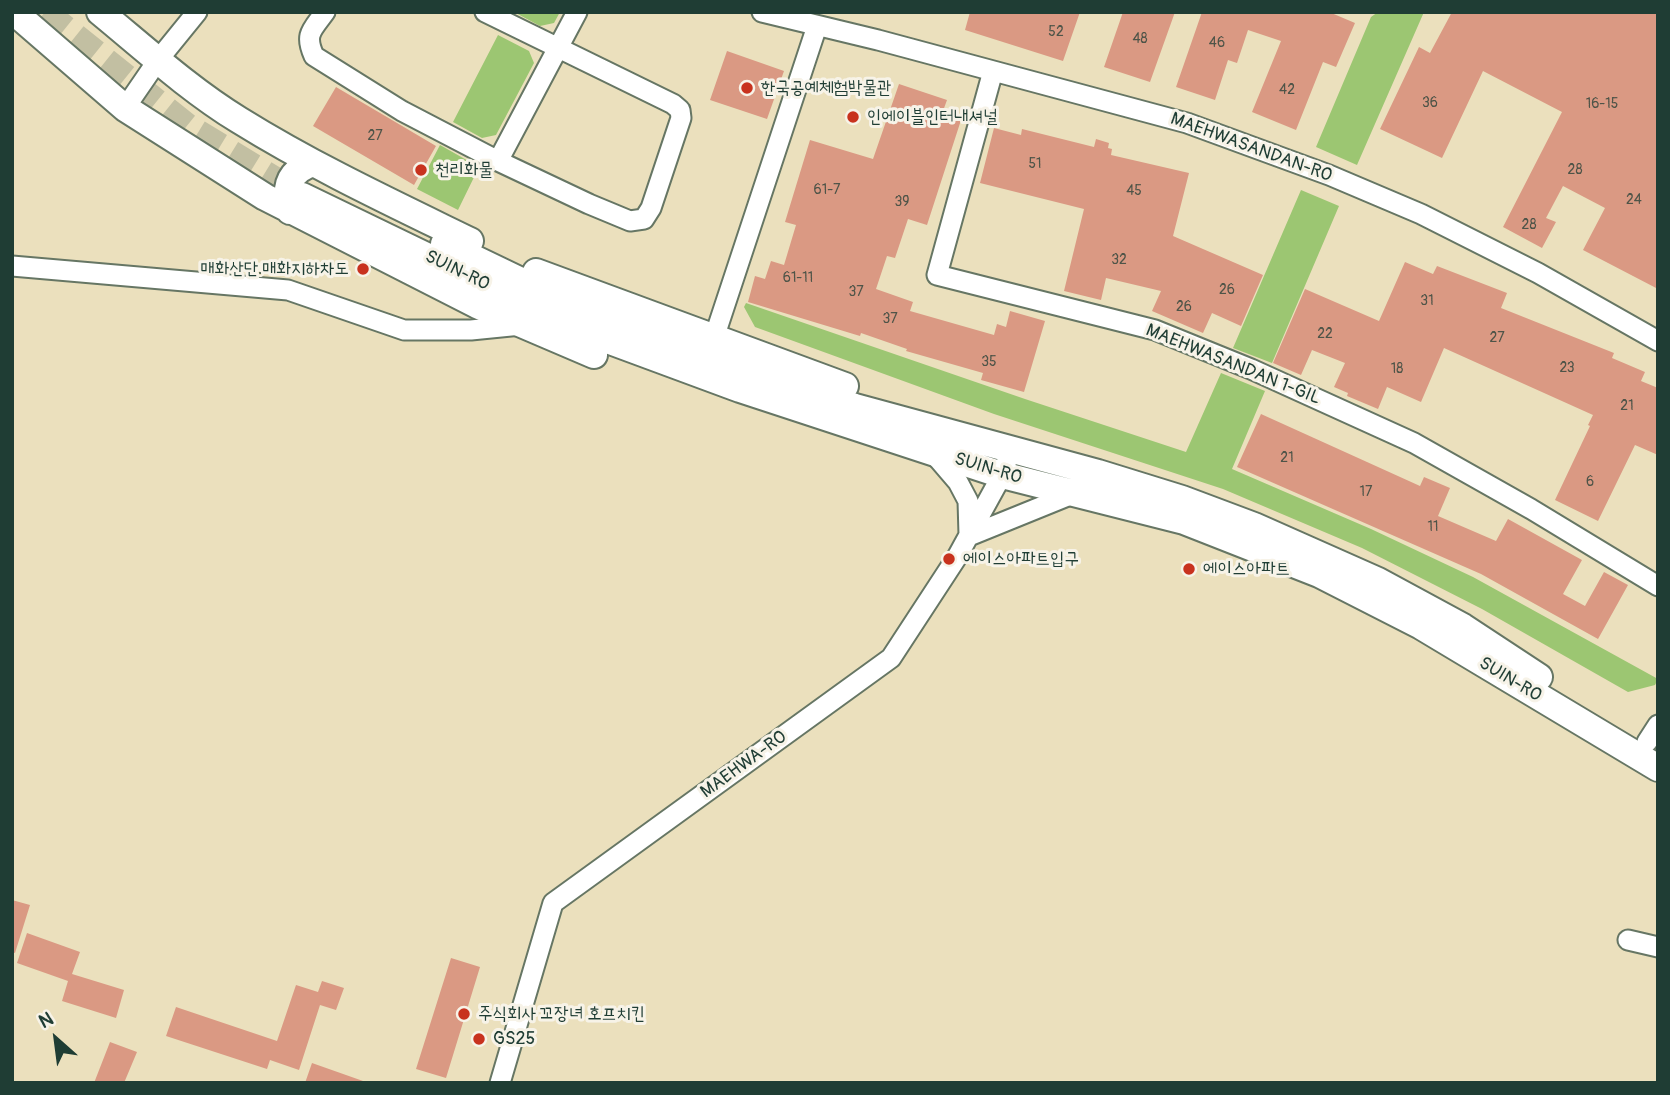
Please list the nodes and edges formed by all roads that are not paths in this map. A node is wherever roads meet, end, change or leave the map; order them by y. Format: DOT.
graph roads {
  1 [pos="15,12"];
  2 [pos="100,12"];
  3 [pos="197,12"];
  4 [pos="325,12"];
  5 [pos="485,12"];
  6 [pos="577,12"];
  7 [pos="762,12"];
  8 [pos="817,26"];
  9 [pos="559,47"];
  10 [pos="158,60"];
  11 [pos="993,71"];
  12 [pos="125,108"];
  13 [pos="498,161"];
  14 [pos="305,188"];
  15 [pos="12,266"];
  16 [pos="522,325"];
  17 [pos="714,338"];
  18 [pos="1658,341"];
  19 [pos="934,440"];
  20 [pos="1011,449"];
  21 [pos="1002,475"];
  22 [pos="1075,493"];
  23 [pos="969,536"];
  24 [pos="1658,586"];
  25 [pos="1654,738"];
  26 [pos="1658,768"];
  27 [pos="1628,940"];
  28 [pos="1658,947"];
  29 [pos="500,1083"];
  1 -- 12 [label="main road"];
  2 -- 10 [label="main road"];
  3 -- 10 [label="street"];
  4 -- 13 [label="street"];
  5 -- 9 [label="street"];
  6 -- 9 [label="street"];
  7 -- 8 [label="street, MAEHWASANDAN-RO"];
  8 -- 11 [label="street, MAEHWASANDAN-RO"];
  8 -- 17 [label="street"];
  9 -- 13 [label="street"];
  9 -- 13 [label="street"];
  10 -- 12 [label="street"];
  10 -- 14 [label="main road"];
  11 -- 18 [label="street, MAEHWASANDAN-RO"];
  11 -- 24 [label="street, MAEHWASANDAN 1-GIL"];
  12 -- 14 [label="main road"];
  14 -- 16 [label="main road"];
  14 -- 17 [label="main road"];
  14 -- 19 [label="main road, SUIN-RO"];
  15 -- 16 [label="street"];
  16 -- 19 [label="main road"];
  17 -- 19 [label="main road"];
  19 -- 20 [label="main road, SUIN-RO"];
  19 -- 21 [label="main road, SUIN-RO"];
  19 -- 23 [label="street"];
  20 -- 21 [label="street, MAEHWA-RO"];
  20 -- 25 [label="main road, SUIN-RO"];
  21 -- 22 [label="main road, SUIN-RO"];
  21 -- 23 [label="street, MAEHWA-RO"];
  22 -- 23 [label="street"];
  22 -- 26 [label="main road, SUIN-RO"];
  23 -- 29 [label="street, MAEHWA-RO"];
  27 -- 28 [label="street"];
}
